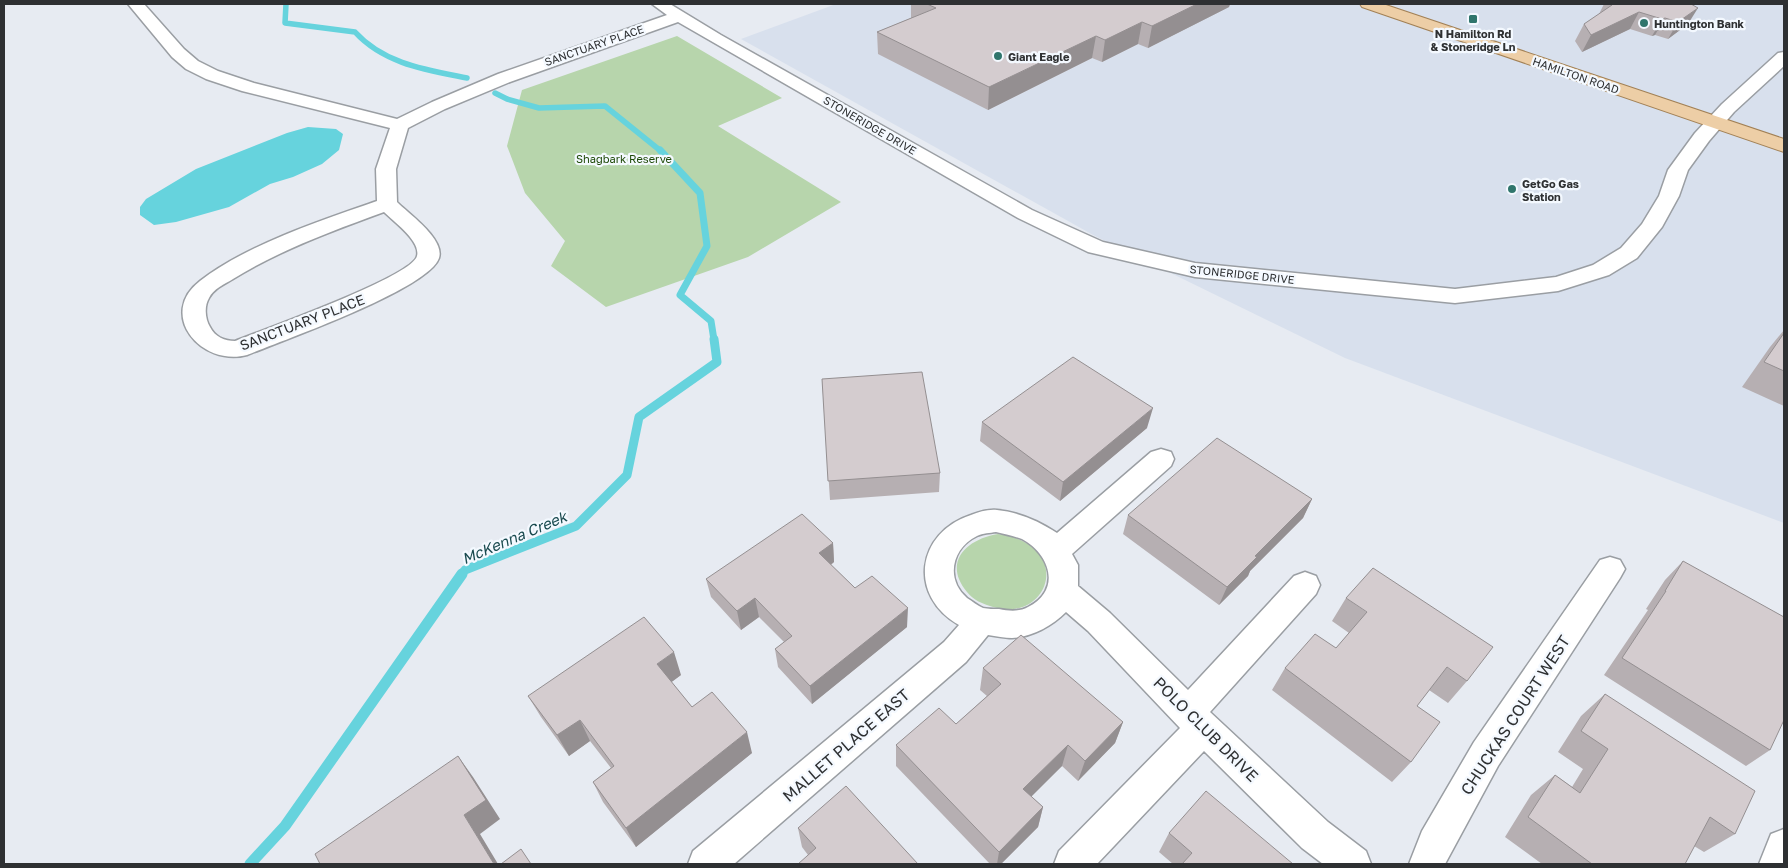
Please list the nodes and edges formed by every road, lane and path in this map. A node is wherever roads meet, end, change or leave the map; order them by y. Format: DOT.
graph roads {
  1 [pos="136,4"];
  2 [pos="660,4"];
  3 [pos="1368,4"];
  4 [pos="1411,4"];
  5 [pos="679,16"];
  6 [pos="1784,57"];
  7 [pos="1644,80"];
  8 [pos="1709,102"];
  9 [pos="1746,114"];
  10 [pos="1721,115"];
  11 [pos="400,124"];
  12 [pos="1784,146"];
  13 [pos="387,204"];
  14 [pos="1161,459"];
  15 [pos="1056,551"];
  16 [pos="1610,569"];
  17 [pos="1306,585"];
  18 [pos="1062,591"];
  19 [pos="981,621"];
  20 [pos="1195,720"];
  21 [pos="1784,847"];
  22 [pos="706,864"];
  23 [pos="1072,864"];
  24 [pos="1353,864"];
  25 [pos="1427,864"];
  26 [pos="1776,864"];
  1 -- 11 [label="street"];
  2 -- 5 [label="street, STONERIDGE DRIVE"];
  3 -- 10 [label="main road, HAMILTON ROAD"];
  4 -- 7 [label="main road, HAMILTON ROAD"];
  5 -- 10 [label="street, STONERIDGE DRIVE"];
  5 -- 11 [label="street, SANCTUARY PLACE"];
  6 -- 10 [label="street, STONERIDGE DRIVE"];
  8 -- 10 [label="main road, HAMILTON ROAD"];
  9 -- 10 [label="main road, HAMILTON ROAD"];
  10 -- 12 [label="main road, HAMILTON ROAD"];
  11 -- 13 [label="street"];
  13 -- 13 [label="street, SANCTUARY PLACE"];
  14 -- 15 [label="street"];
  15 -- 18 [label="street"];
  15 -- 19 [label="street"];
  16 -- 25 [label="street, CHUCKAS COURT WEST"];
  17 -- 20 [label="street"];
  18 -- 19 [label="street"];
  18 -- 20 [label="street, POLO CLUB DRIVE"];
  19 -- 22 [label="street, MALLET PLACE EAST"];
  20 -- 23 [label="street"];
  20 -- 24 [label="street, POLO CLUB DRIVE"];
  21 -- 26 [label="street"];
}
